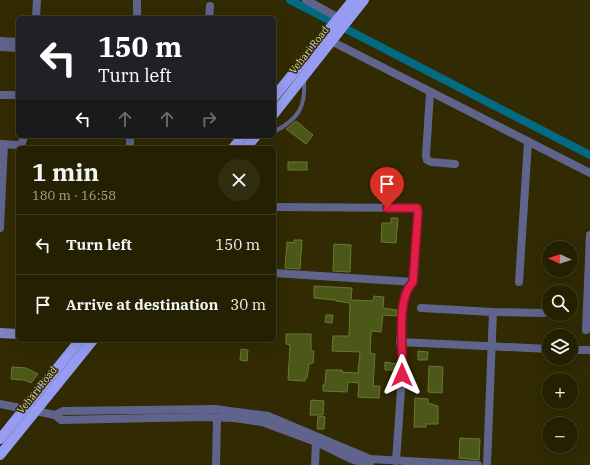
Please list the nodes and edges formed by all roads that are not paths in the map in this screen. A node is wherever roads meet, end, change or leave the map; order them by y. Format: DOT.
graph roads {
  1 [pos="36,0"];
  2 [pos="136,0"];
  3 [pos="306,0"];
  4 [pos="353,0"];
  5 [pos="364,0"];
  6 [pos="210,6"];
  7 [pos="36,16"];
  8 [pos="137,16"];
  9 [pos="209,16"];
  10 [pos="339,18"];
  11 [pos="332,40"];
  12 [pos="0,41"];
  13 [pos="16,42"];
  14 [pos="0,47"];
  15 [pos="16,48"];
  16 [pos="299,66"];
  17 [pos="304,77"];
  18 [pos="430,92"];
  19 [pos="0,94"];
  20 [pos="16,95"];
  21 [pos="276,95"];
  22 [pos="276,112"];
  23 [pos="276,131"];
  24 [pos="23,138"];
  25 [pos="254,138"];
  26 [pos="528,142"];
  27 [pos="2,144"];
  28 [pos="248,146"];
  29 [pos="455,164"];
  30 [pos="590,174"];
  31 [pos="276,207"];
  32 [pos="0,228"];
  33 [pos="590,234"];
  34 [pos="276,273"];
  35 [pos="413,282"];
  36 [pos="520,282"];
  37 [pos="422,308"];
  38 [pos="493,312"];
  39 [pos="542,313"];
  40 [pos="586,330"];
  41 [pos="0,333"];
  42 [pos="16,334"];
  43 [pos="77,342"];
  44 [pos="91,342"];
  45 [pos="400,342"];
  46 [pos="491,347"];
  47 [pos="542,349"];
  48 [pos="578,350"];
  49 [pos="590,350"];
  50 [pos="0,404"];
  51 [pos="24,409"];
  52 [pos="35,412"];
  53 [pos="55,415"];
  54 [pos="217,418"];
  55 [pos="0,439"];
  56 [pos="316,442"];
  57 [pos="0,455"];
  58 [pos="396,461"];
  59 [pos="374,463"];
  60 [pos="216,465"];
  61 [pos="314,465"];
  62 [pos="478,465"];
  63 [pos="487,465"];
  1 -- 7 [label="street"];
  2 -- 8 [label="street"];
  3 -- 10 [label="street"];
  4 -- 10 [label="main road, Vehari Road"];
  5 -- 11 [label="main road, Vehari Road"];
  6 -- 9 [label="street"];
  10 -- 16 [label="main road, Vehari Road"];
  11 -- 17 [label="main road, Vehari Road"];
  11 -- 18 [label="street"];
  12 -- 13 [label="street"];
  14 -- 15 [label="street"];
  16 -- 17 [label="lane"];
  16 -- 21 [label="main road, Vehari Road"];
  17 -- 22 [label="main road, Vehari Road"];
  17 -- 23 [label="lane"];
  18 -- 26 [label="street"];
  18 -- 29 [label="street"];
  19 -- 20 [label="street"];
  24 -- 27 [label="street"];
  25 -- 28 [label="main road"];
  26 -- 30 [label="street"];
  26 -- 36 [label="street"];
  27 -- 32 [label="street"];
  31 -- 35 [label="street"];
  33 -- 40 [label="street"];
  34 -- 35 [label="street"];
  35 -- 45 [label="street"];
  37 -- 38 [label="street"];
  38 -- 39 [label="street"];
  38 -- 46 [label="street"];
  41 -- 42 [label="main road"];
  43 -- 51 [label="main road, Vehari Road"];
  44 -- 52 [label="main road, Vehari Road"];
  45 -- 46 [label="street"];
  45 -- 58 [label="street"];
  46 -- 47 [label="street"];
  46 -- 63 [label="street"];
  48 -- 49 [label="street"];
  50 -- 51 [label="street"];
  51 -- 52 [label="street"];
  51 -- 55 [label="main road, Vehari Road"];
  52 -- 53 [label="street"];
  52 -- 57 [label="main road, Vehari Road"];
  53 -- 54 [label="street"];
  53 -- 59 [label="street"];
  54 -- 56 [label="street"];
  54 -- 60 [label="street"];
  56 -- 59 [label="street"];
  56 -- 61 [label="street"];
  58 -- 59 [label="street"];
  58 -- 62 [label="street"];
}
